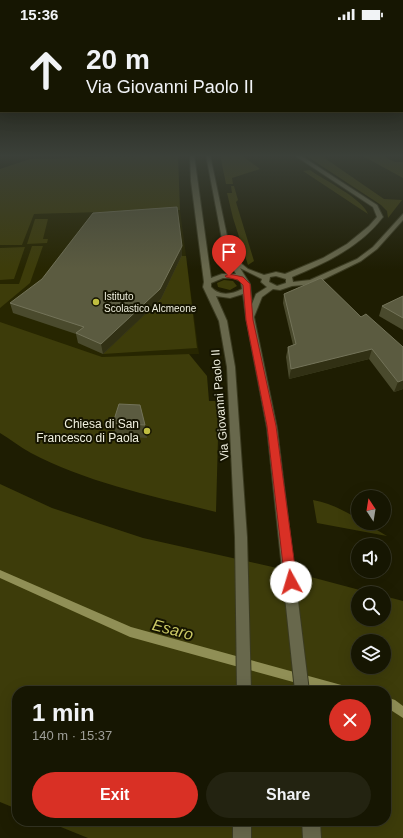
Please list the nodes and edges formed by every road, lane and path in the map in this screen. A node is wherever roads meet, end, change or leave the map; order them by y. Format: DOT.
graph roads {
  1 [pos="196,193"];
  2 [pos="216,193"];
  3 [pos="355,193"];
  4 [pos="403,216"];
  5 [pos="228,255"];
  6 [pos="287,276"];
  7 [pos="265,278"];
  8 [pos="245,284"];
  9 [pos="290,284"];
  10 [pos="208,286"];
  11 [pos="272,286"];
  12 [pos="249,320"];
  13 [pos="244,686"];
  14 [pos="301,686"];
  15 [pos="242,826"];
  16 [pos="311,826"];
  17 [pos="242,838"];
  18 [pos="312,838"];
  1 -- 10 [label="street, Via Giovanni Paolo II"];
  2 -- 5 [label="street"];
  3 -- 6 [label="street"];
  4 -- 9 [label="street"];
  5 -- 7 [label="street"];
  5 -- 8 [label="street"];
  6 -- 7 [label="street"];
  6 -- 9 [label="street"];
  7 -- 11 [label="street"];
  8 -- 10 [label="street"];
  8 -- 10 [label="street"];
  8 -- 12 [label="street"];
  9 -- 11 [label="street"];
  10 -- 13 [label="street, Via Giovanni Paolo II"];
  11 -- 12 [label="street"];
  12 -- 14 [label="street"];
  15 -- 17 [label="street"];
  16 -- 18 [label="street"];
}
